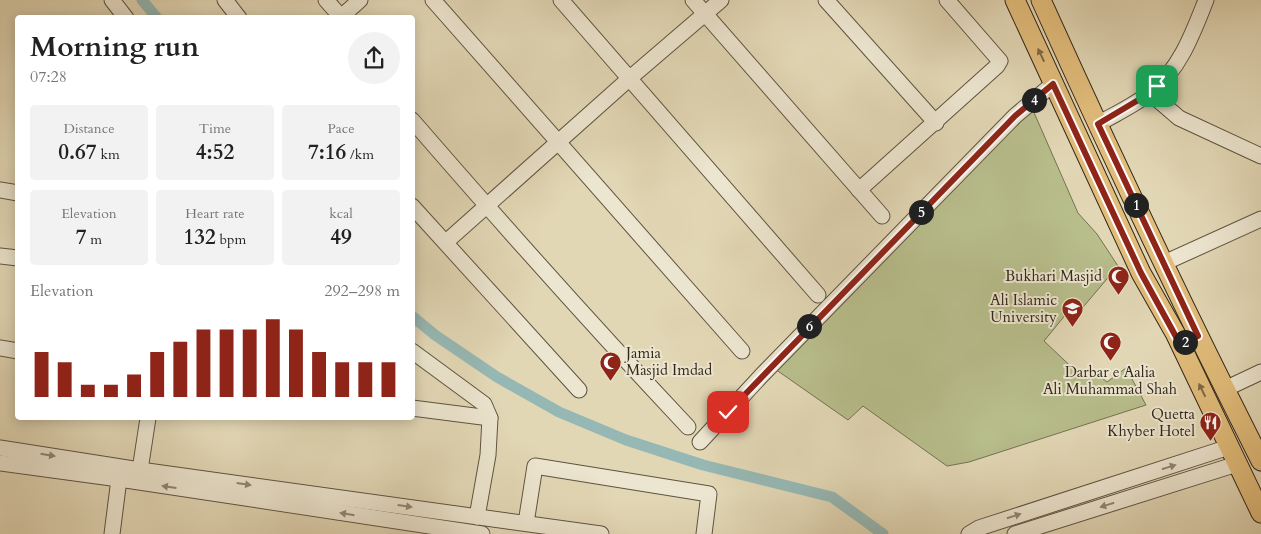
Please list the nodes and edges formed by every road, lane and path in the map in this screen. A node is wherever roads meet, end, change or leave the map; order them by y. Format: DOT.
graph roads {
  1 [pos="112,0"];
  2 [pos="225,0"];
  3 [pos="326,0"];
  4 [pos="360,0"];
  5 [pos="433,0"];
  6 [pos="561,0"];
  7 [pos="693,0"];
  8 [pos="721,0"];
  9 [pos="826,0"];
  10 [pos="947,0"];
  11 [pos="1015,0"];
  12 [pos="1041,0"];
  13 [pos="1206,0"];
  14 [pos="705,14"];
  15 [pos="124,15"];
  16 [pos="237,15"];
  17 [pos="338,15"];
  18 [pos="342,15"];
  19 [pos="630,78"];
  20 [pos="1053,84"];
  21 [pos="1150,93"];
  22 [pos="415,123"];
  23 [pos="936,123"];
  24 [pos="1098,124"];
  25 [pos="558,142"];
  26 [pos="1261,156"];
  27 [pos="0,190"];
  28 [pos="860,190"];
  29 [pos="15,192"];
  30 [pos="487,206"];
  31 [pos="415,209"];
  32 [pos="882,216"];
  33 [pos="1261,220"];
  34 [pos="446,242"];
  35 [pos="0,256"];
  36 [pos="15,258"];
  37 [pos="1164,263"];
  38 [pos="818,295"];
  39 [pos="1198,336"];
  40 [pos="1180,344"];
  41 [pos="0,348"];
  42 [pos="15,350"];
  43 [pos="742,351"];
  44 [pos="415,353"];
  45 [pos="1261,372"];
  46 [pos="578,390"];
  47 [pos="1225,390"];
  48 [pos="415,408"];
  49 [pos="490,418"];
  50 [pos="148,420"];
  51 [pos="688,428"];
  52 [pos="700,442"];
  53 [pos="0,448"];
  54 [pos="1233,456"];
  55 [pos="1261,461"];
  56 [pos="0,463"];
  57 [pos="140,470"];
  58 [pos="119,479"];
  59 [pos="207,486"];
  60 [pos="1261,513"];
  61 [pos="477,517"];
  62 [pos="526,524"];
  63 [pos="460,532"];
  64 [pos="1022,533"];
  65 [pos="112,534"];
  66 [pos="482,534"];
  67 [pos="601,534"];
  68 [pos="704,534"];
  69 [pos="969,534"];
  1 -- 15 [label="street"];
  2 -- 16 [label="street"];
  3 -- 17 [label="street"];
  4 -- 18 [label="street"];
  5 -- 25 [label="street"];
  6 -- 19 [label="street"];
  7 -- 14 [label="street"];
  8 -- 14 [label="street"];
  9 -- 23 [label="street"];
  10 -- 23 [label="street"];
  20 -- 11 [label="main road, one-way"];
  12 -- 24 [label="main road"];
  13 -- 21 [label="street"];
  14 -- 19 [label="street"];
  14 -- 28 [label="street"];
  19 -- 25 [label="street"];
  19 -- 38 [label="street"];
  20 -- 40 [label="main road"];
  20 -- 52 [label="street"];
  21 -- 24 [label="street"];
  21 -- 26 [label="street"];
  22 -- 30 [label="street"];
  23 -- 28 [label="street"];
  24 -- 37 [label="main road"];
  25 -- 30 [label="street"];
  25 -- 43 [label="street"];
  27 -- 29 [label="street"];
  28 -- 32 [label="street"];
  30 -- 34 [label="street"];
  30 -- 51 [label="street"];
  31 -- 34 [label="street"];
  33 -- 37 [label="street"];
  34 -- 46 [label="street"];
  35 -- 36 [label="street"];
  37 -- 39 [label="main road"];
  39 -- 40 [label="main road"];
  39 -- 47 [label="main road"];
  54 -- 40 [label="main road, one-way"];
  41 -- 42 [label="street"];
  44 -- 49 [label="street"];
  45 -- 47 [label="street"];
  47 -- 55 [label="main road"];
  48 -- 49 [label="street"];
  49 -- 61 [label="street"];
  50 -- 57 [label="street"];
  53 -- 57 [label="street, one-way"];
  54 -- 60 [label="main road"];
  54 -- 64 [label="street, one-way"];
  69 -- 54 [label="street, one-way"];
  56 -- 58 [label="street"];
  57 -- 59 [label="street"];
  59 -- 58 [label="street, one-way"];
  58 -- 65 [label="street"];
  59 -- 61 [label="street, one-way"];
  63 -- 59 [label="street, one-way"];
  61 -- 62 [label="street"];
  62 -- 67 [label="street"];
  62 -- 68 [label="street"];
  63 -- 66 [label="street"];
}
